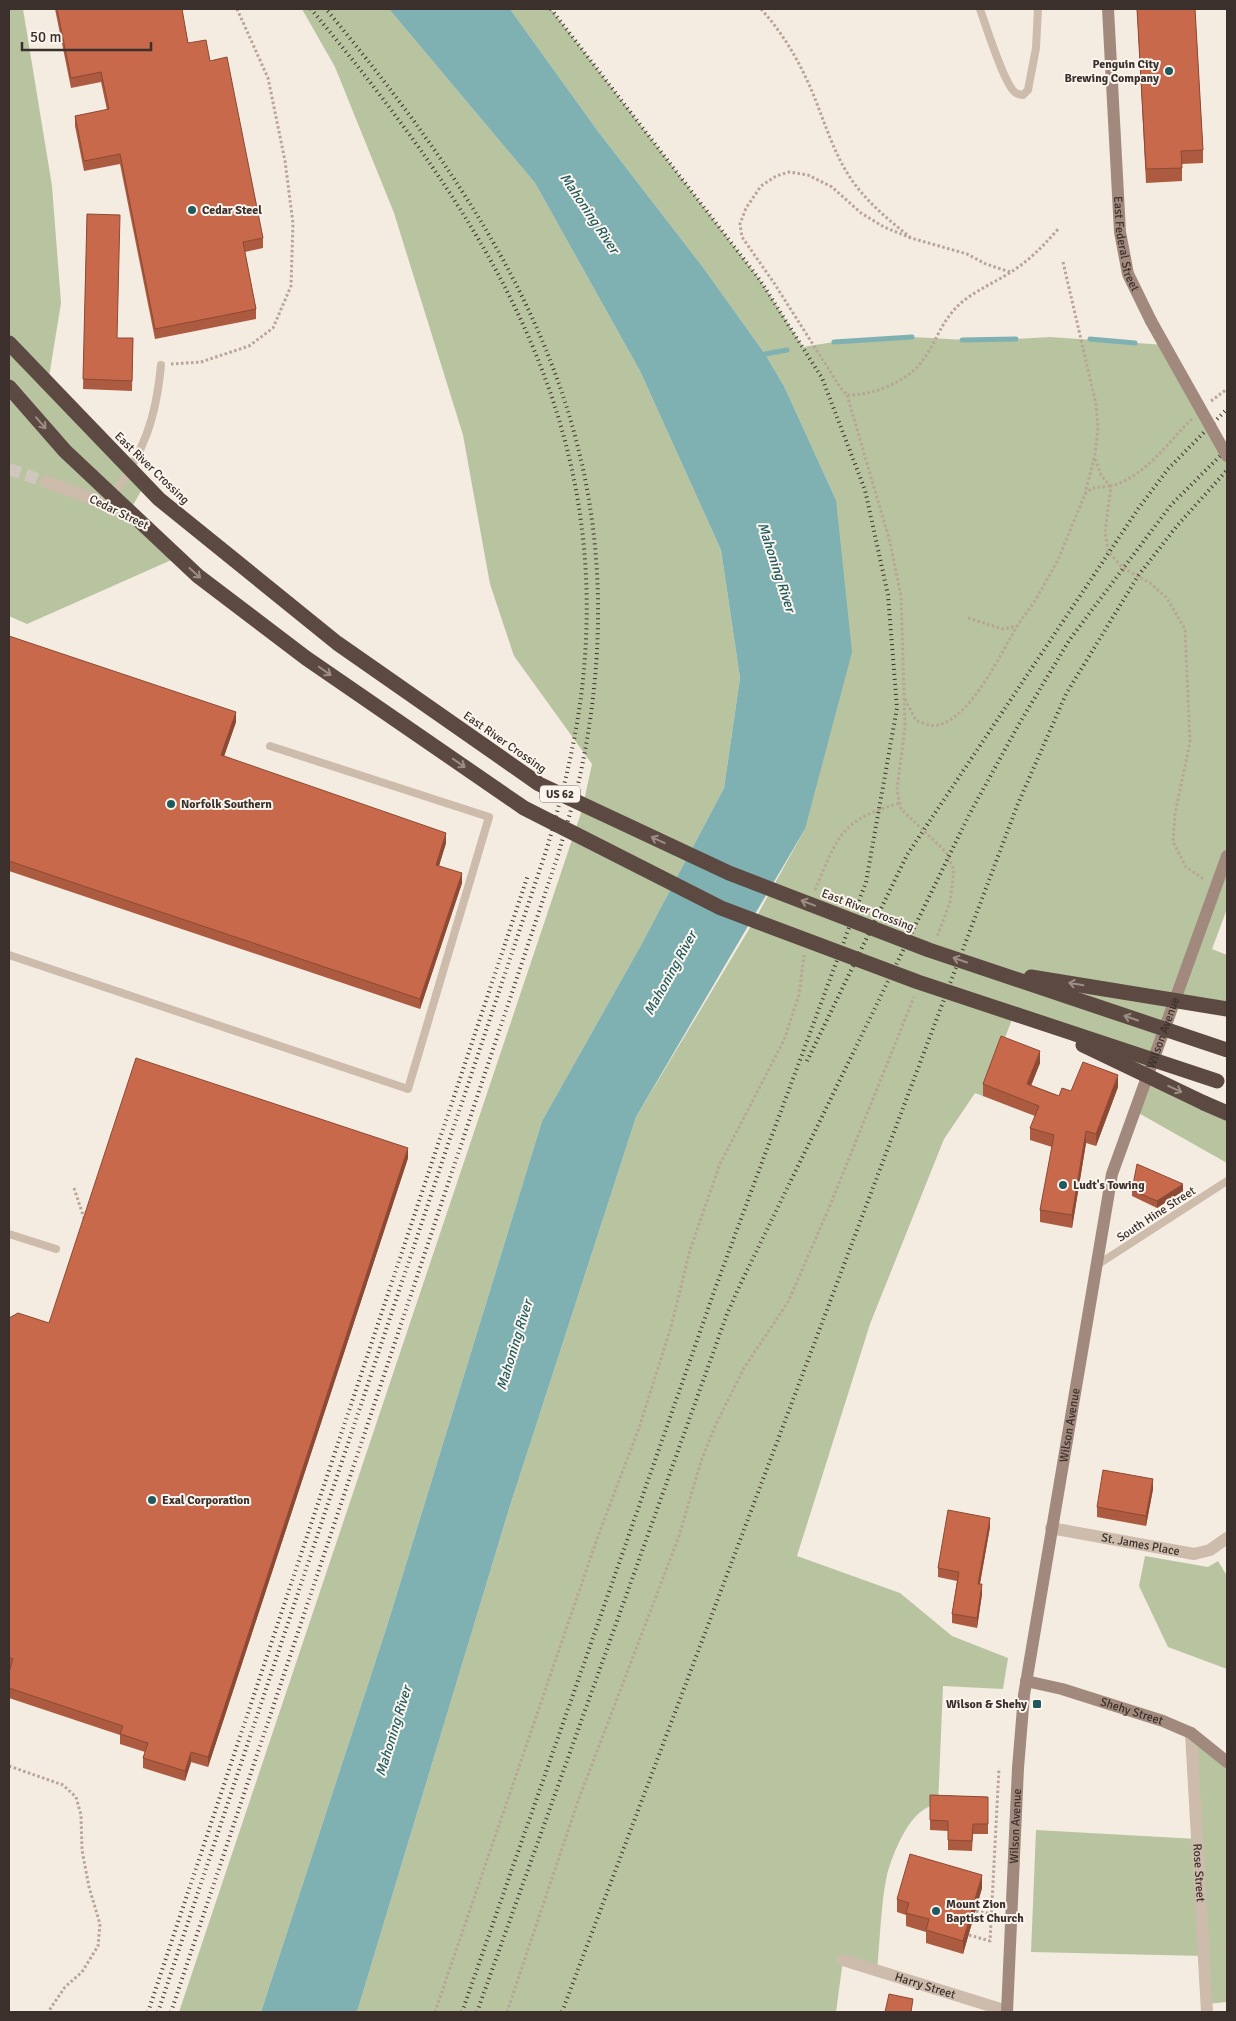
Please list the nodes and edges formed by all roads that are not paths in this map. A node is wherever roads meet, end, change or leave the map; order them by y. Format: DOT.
graph roads {
  1 [pos="980,9"];
  2 [pos="1038,9"];
  3 [pos="1108,9"];
  4 [pos="9,342"];
  5 [pos="161,365"];
  6 [pos="9,387"];
  7 [pos="1227,456"];
  8 [pos="46,482"];
  9 [pos="106,504"];
  10 [pos="185,554"];
  11 [pos="270,746"];
  12 [pos="1227,856"];
  13 [pos="9,955"];
  14 [pos="983,968"];
  15 [pos="1227,1009"];
  16 [pos="1020,1016"];
  17 [pos="1227,1050"];
  18 [pos="1222,1083"];
  19 [pos="1227,1113"];
  20 [pos="1227,1181"];
  21 [pos="9,1234"];
  22 [pos="56,1249"];
  23 [pos="1096,1266"];
  24 [pos="1051,1528"];
  25 [pos="1227,1538"];
  26 [pos="1026,1681"];
  27 [pos="1191,1733"];
  28 [pos="1227,1762"];
  29 [pos="843,1960"];
  30 [pos="1007,2011"];
  31 [pos="1207,2012"];
  1 -- 2 [label="lane"];
  3 -- 7 [label="main road, East Federal Street, bridge"];
  14 -- 4 [label="highway, East River Crossing / US 62, one-way, bridge"];
  5 -- 9 [label="lane"];
  6 -- 16 [label="highway, US 62, one-way, bridge"];
  8 -- 9 [label="street, Cedar Street"];
  9 -- 10 [label="street, Cedar Street"];
  11 -- 13 [label="lane"];
  12 -- 23 [label="main road, Wilson Avenue"];
  15 -- 14 [label="highway, one-way, bridge"];
  17 -- 14 [label="highway, East River Crossing / US 62, one-way, bridge"];
  16 -- 18 [label="highway, US 62, bridge"];
  16 -- 19 [label="highway, one-way, bridge"];
  20 -- 23 [label="lane, South Hine Street"];
  21 -- 22 [label="lane"];
  23 -- 24 [label="main road, Wilson Avenue"];
  24 -- 25 [label="street, St. James Place"];
  24 -- 26 [label="main road, Wilson Avenue"];
  26 -- 27 [label="main road, Shehy Street"];
  26 -- 30 [label="main road, Wilson Avenue"];
  27 -- 28 [label="main road, Shehy Street"];
  27 -- 31 [label="street, Rose Street"];
  29 -- 30 [label="street, Harry Street"];
}
